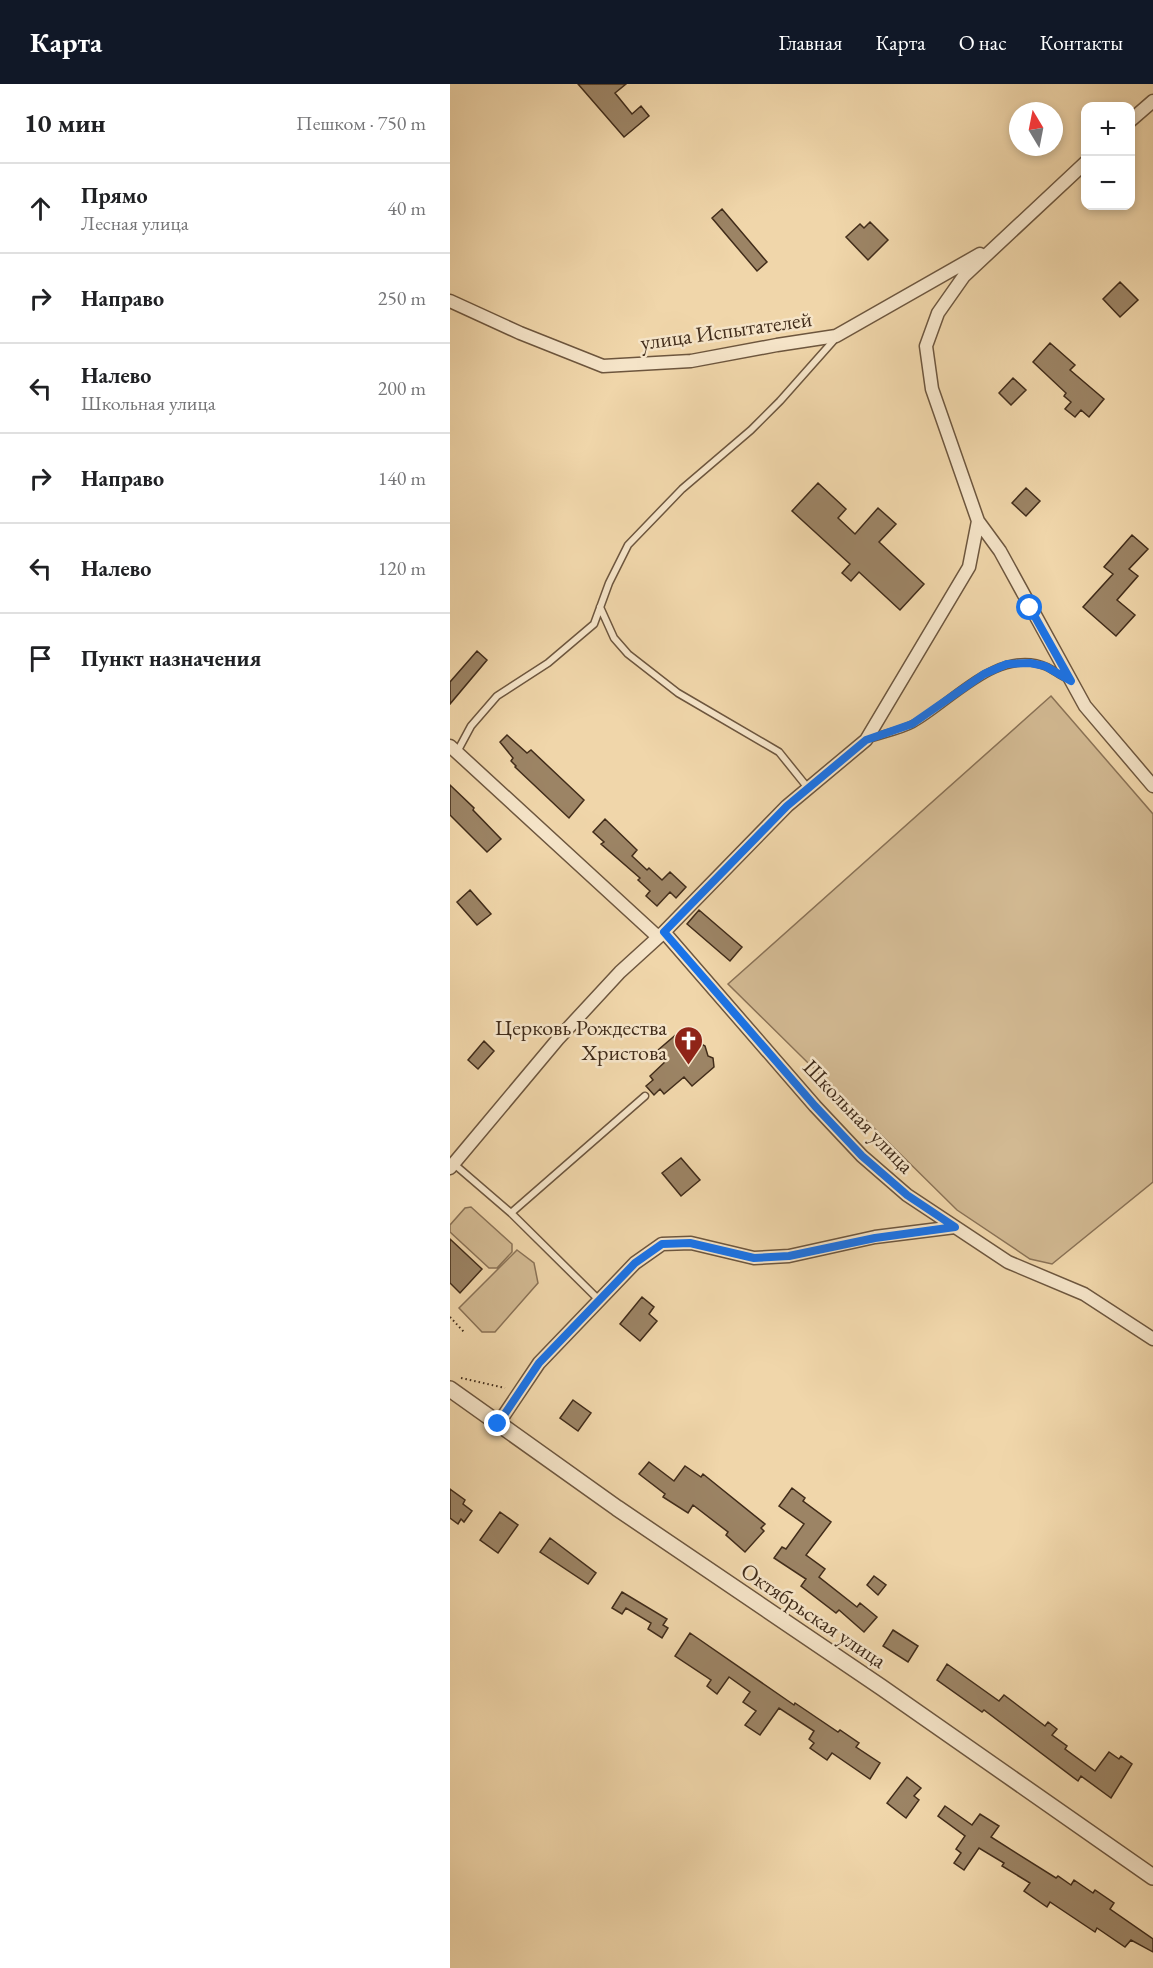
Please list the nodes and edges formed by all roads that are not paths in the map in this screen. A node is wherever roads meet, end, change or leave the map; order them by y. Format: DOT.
graph roads {
  1 [pos="1153,102"];
  2 [pos="1135,118"];
  3 [pos="1081,167"];
  4 [pos="997,244"];
  5 [pos="450,302"];
  6 [pos="836,336"];
  7 [pos="978,521"];
  8 [pos="600,607"];
  9 [pos="1071,681"];
  10 [pos="866,740"];
  11 [pos="453,749"];
  12 [pos="1153,786"];
  13 [pos="808,788"];
  14 [pos="661,934"];
  15 [pos="645,1096"];
  16 [pos="452,1166"];
  17 [pos="511,1213"];
  18 [pos="955,1227"];
  19 [pos="599,1300"];
  20 [pos="1153,1339"];
  21 [pos="456,1384"];
  22 [pos="498,1424"];
  23 [pos="1153,1877"];
  1 -- 2 [label="street"];
  3 -- 4 [label="street"];
  4 -- 6 [label="street, улица Испытателей"];
  4 -- 7 [label="street"];
  5 -- 6 [label="street, улица Испытателей"];
  6 -- 8 [label="lane"];
  7 -- 9 [label="street"];
  7 -- 10 [label="street"];
  8 -- 11 [label="lane"];
  8 -- 13 [label="lane"];
  9 -- 10 [label="lane"];
  9 -- 12 [label="street"];
  10 -- 13 [label="street"];
  11 -- 14 [label="street, Школьная улица"];
  13 -- 14 [label="street"];
  14 -- 16 [label="street"];
  14 -- 18 [label="street, Школьная улица"];
  15 -- 17 [label="lane"];
  16 -- 17 [label="lane"];
  17 -- 19 [label="lane"];
  18 -- 19 [label="street"];
  18 -- 20 [label="street, Школьная улица"];
  19 -- 22 [label="street"];
  21 -- 22 [label="street, Октябрьская улица"];
  22 -- 23 [label="street, Октябрьская улица"];
}
